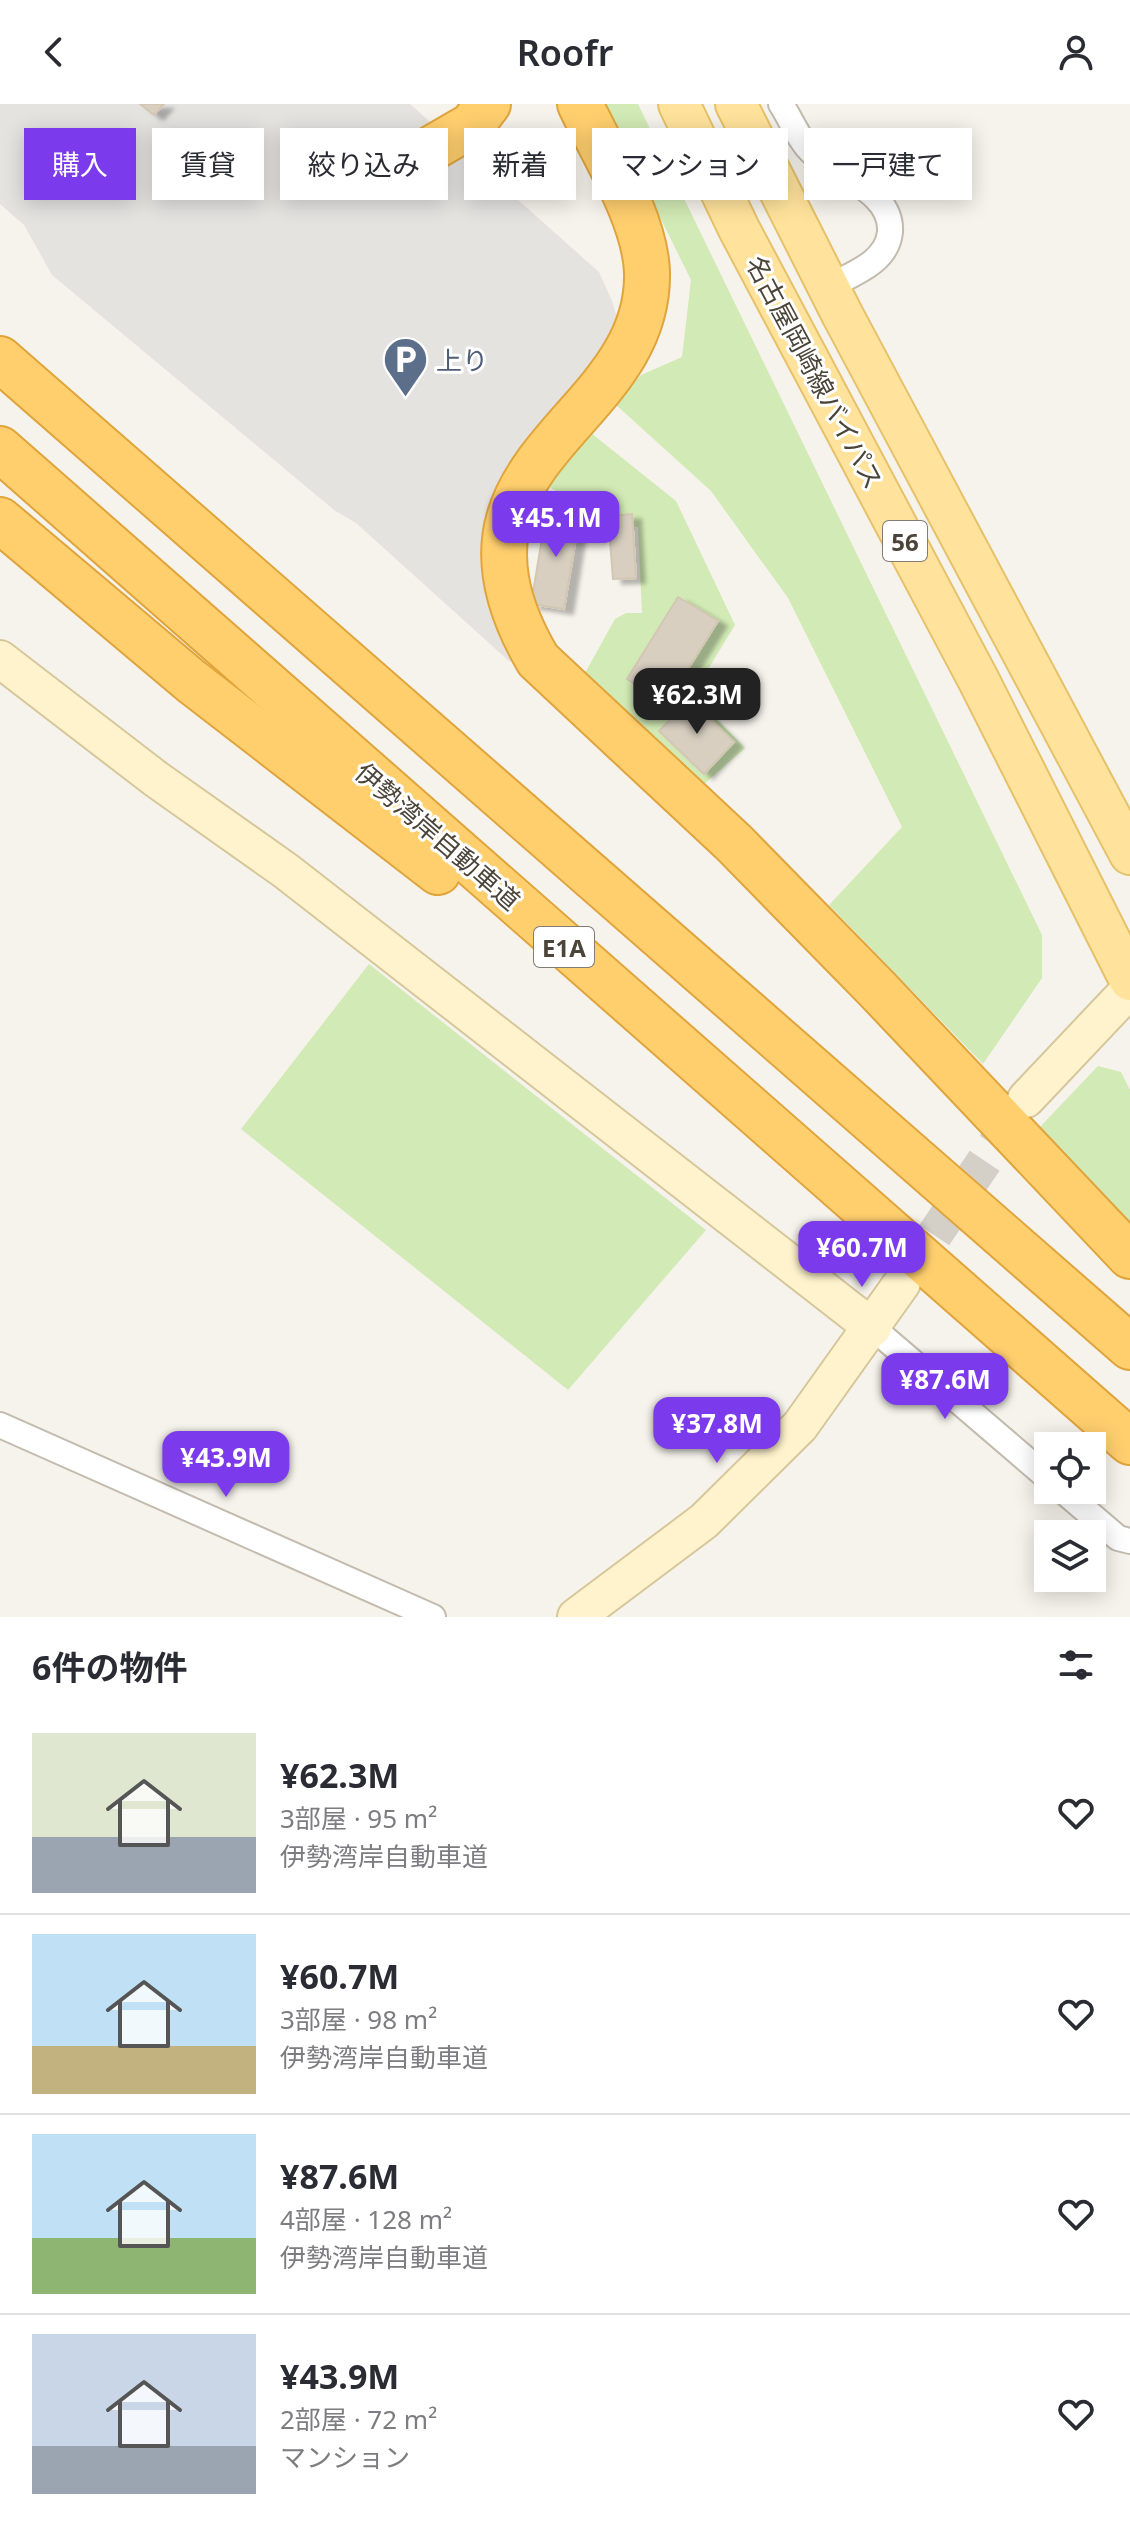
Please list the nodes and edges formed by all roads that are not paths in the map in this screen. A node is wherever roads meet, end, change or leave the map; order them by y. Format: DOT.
graph roads {
  1 [pos="488,104"];
  2 [pos="580,104"];
  3 [pos="679,104"];
  4 [pos="736,104"];
  5 [pos="781,104"];
  6 [pos="448,139"];
  7 [pos="828,287"];
  8 [pos="0,359"];
  9 [pos="0,449"];
  10 [pos="0,520"];
  11 [pos="0,659"];
  12 [pos="1130,854"];
  13 [pos="1130,980"];
  14 [pos="1130,989"];
  15 [pos="1026,1099"];
  16 [pos="769,1128"];
  17 [pos="1130,1256"];
  18 [pos="902,1283"];
  19 [pos="873,1328"];
  20 [pos="1130,1347"];
  21 [pos="0,1425"];
  22 [pos="1130,1442"];
  23 [pos="1034,1466"];
  24 [pos="1078,1504"];
  25 [pos="1130,1541"];
  26 [pos="433,1617"];
  27 [pos="576,1617"];
  1 -- 6 [label="highway"];
  2 -- 17 [label="highway"];
  3 -- 13 [label="main road, 名古屋岡崎線バイパス / 56"];
  4 -- 7 [label="main road, 名古屋岡崎線バイパス / 56"];
  5 -- 7 [label="street"];
  7 -- 12 [label="main road, 名古屋岡崎線バイパス / 56"];
  8 -- 20 [label="highway, E1A"];
  9 -- 16 [label="highway, 伊勢湾岸自動車道 / E1A"];
  10 -- 16 [label="highway"];
  11 -- 19 [label="street"];
  14 -- 15 [label="street"];
  16 -- 22 [label="highway, 伊勢湾岸自動車道 / E1A"];
  18 -- 19 [label="street"];
  19 -- 23 [label="street"];
  19 -- 27 [label="street"];
  21 -- 26 [label="street"];
  24 -- 25 [label="street"];
}
